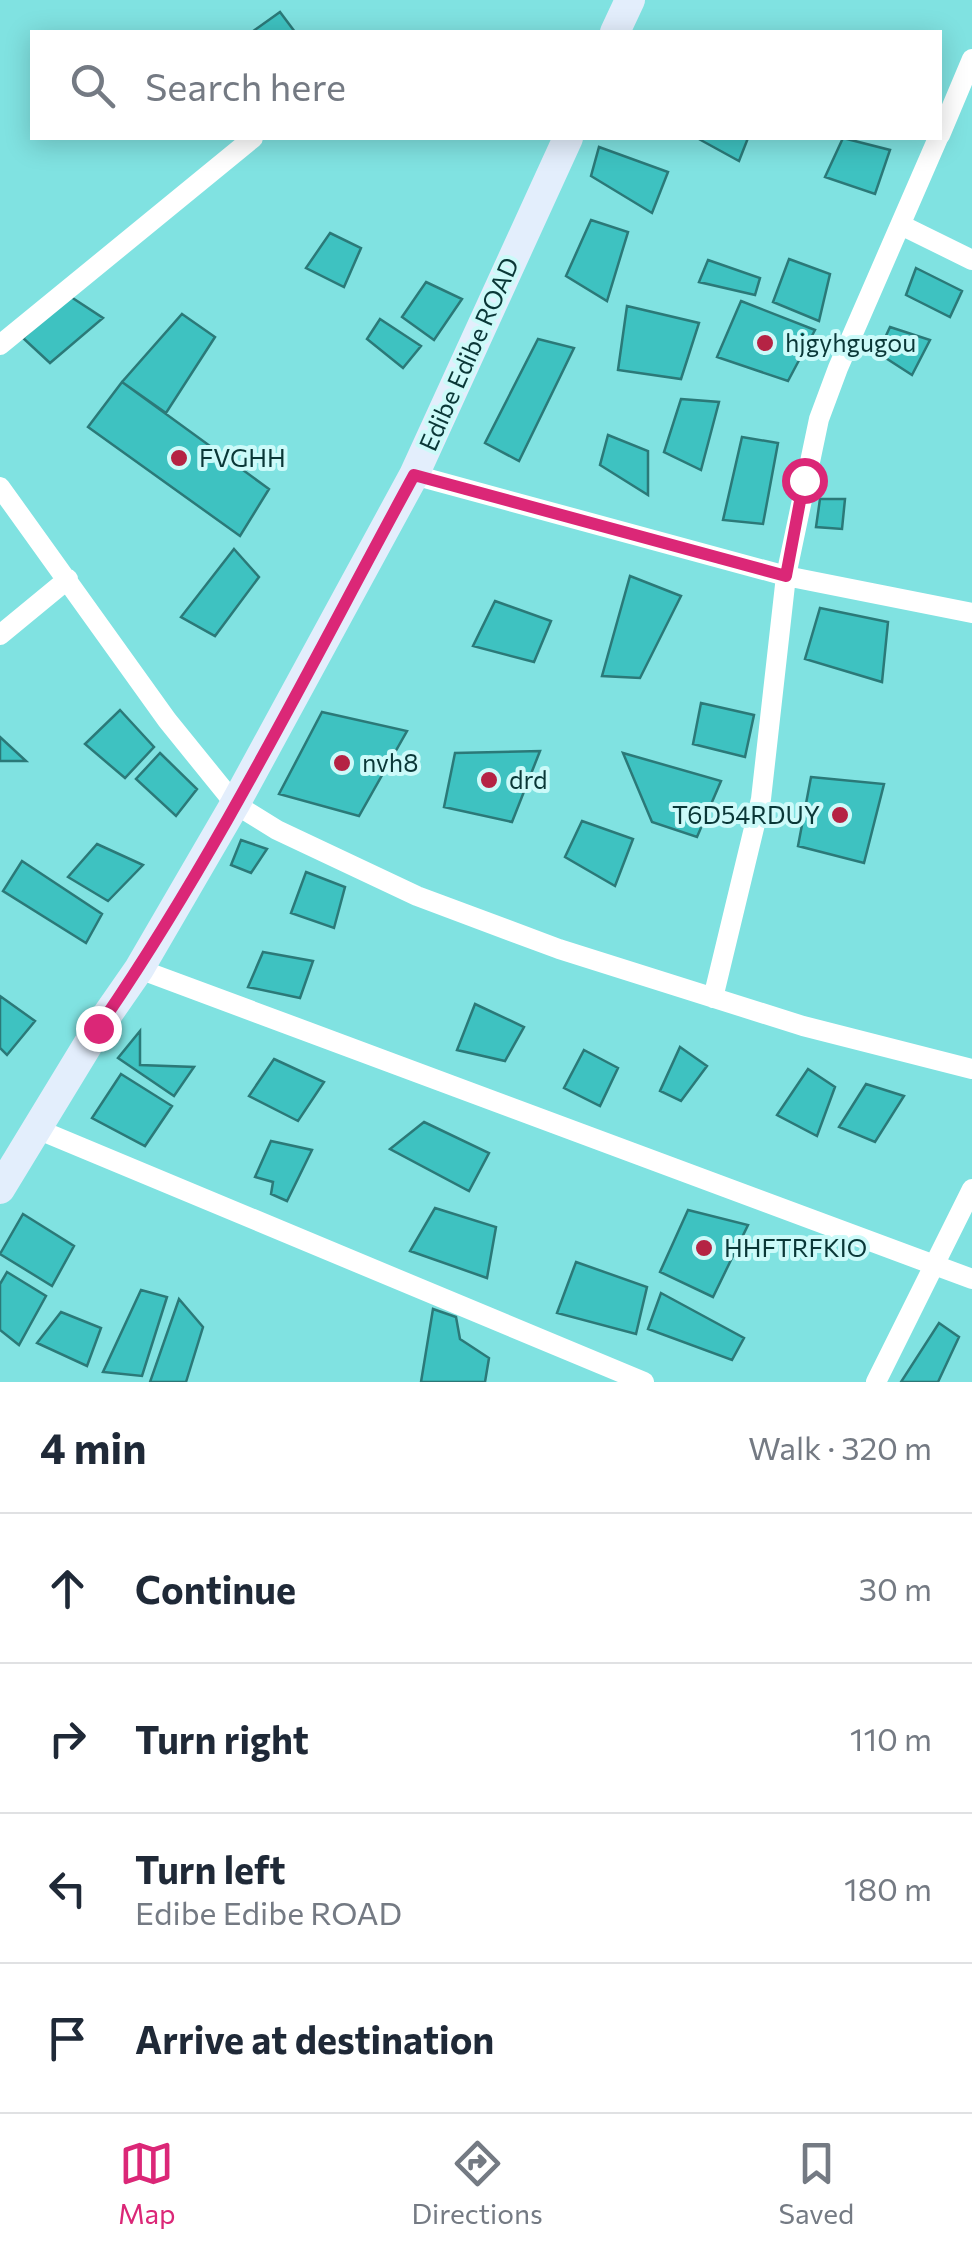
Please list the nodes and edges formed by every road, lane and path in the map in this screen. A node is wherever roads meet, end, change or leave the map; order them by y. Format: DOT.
graph roads {
  1 [pos="630,0"];
  2 [pos="617,30"];
  3 [pos="972,59"];
  4 [pos="942,129"];
  5 [pos="250,140"];
  6 [pos="567,140"];
  7 [pos="937,140"];
  8 [pos="901,225"];
  9 [pos="972,260"];
  10 [pos="0,344"];
  11 [pos="414,475"];
  12 [pos="0,487"];
  13 [pos="786,576"];
  14 [pos="68,579"];
  15 [pos="972,613"];
  16 [pos="0,635"];
  17 [pos="234,804"];
  18 [pos="139,968"];
  19 [pos="713,998"];
  20 [pos="972,1070"];
  21 [pos="36,1129"];
  22 [pos="0,1189"];
  23 [pos="972,1189"];
  24 [pos="933,1266"];
  25 [pos="972,1279"];
  26 [pos="644,1382"];
  27 [pos="876,1382"];
  1 -- 2 [label="main road"];
  3 -- 4 [label="street"];
  5 -- 10 [label="street"];
  6 -- 11 [label="main road, Edibe Edibe ROAD"];
  7 -- 8 [label="street"];
  8 -- 9 [label="street"];
  8 -- 13 [label="street"];
  11 -- 13 [label="street"];
  11 -- 17 [label="main road, Edibe Edibe ROAD"];
  12 -- 14 [label="street"];
  13 -- 15 [label="street"];
  13 -- 19 [label="street"];
  14 -- 16 [label="street"];
  14 -- 17 [label="street"];
  17 -- 18 [label="main road, Edibe Edibe ROAD"];
  17 -- 19 [label="street"];
  18 -- 21 [label="main road, Edibe Edibe ROAD"];
  18 -- 24 [label="street"];
  19 -- 20 [label="street"];
  21 -- 22 [label="main road, Edibe Edibe ROAD"];
  21 -- 26 [label="street"];
  23 -- 24 [label="street"];
  24 -- 25 [label="street"];
  24 -- 27 [label="street"];
}
